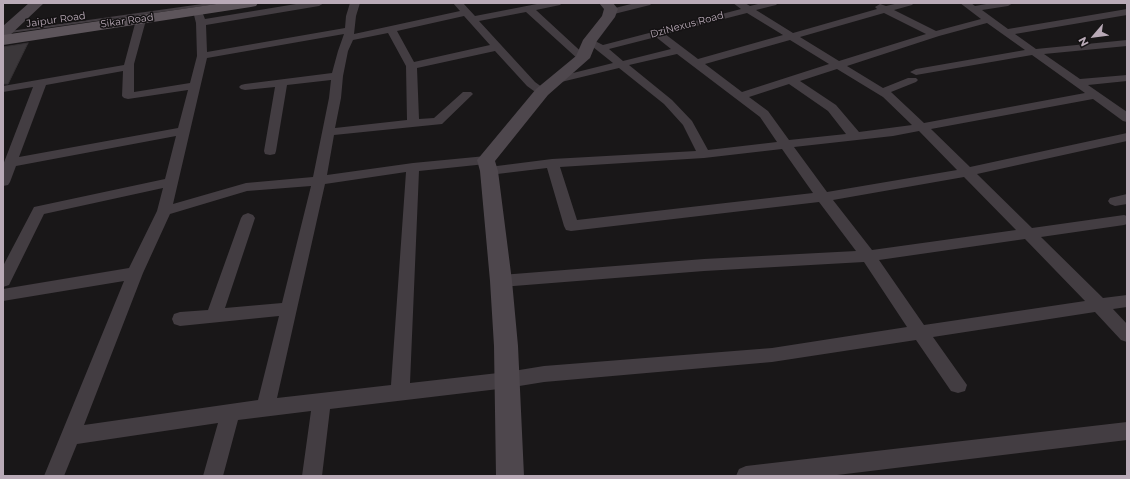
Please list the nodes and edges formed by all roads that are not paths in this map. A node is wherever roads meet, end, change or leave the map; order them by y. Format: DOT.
graph roads {
  1 [pos="37,3"];
  2 [pos="181,3"];
  3 [pos="218,3"];
  4 [pos="251,3"];
  5 [pos="319,3"];
  6 [pos="355,3"];
  7 [pos="458,3"];
  8 [pos="557,3"];
  9 [pos="647,3"];
  10 [pos="773,3"];
  11 [pos="871,3"];
  12 [pos="909,3"];
  13 [pos="965,3"];
  14 [pos="1008,3"];
  15 [pos="743,6"];
  16 [pos="608,7"];
  17 [pos="529,9"];
  18 [pos="884,10"];
  19 [pos="974,10"];
  20 [pos="1127,12"];
  21 [pos="469,16"];
  22 [pos="200,17"];
  23 [pos="141,20"];
  24 [pos="988,20"];
  25 [pos="391,29"];
  26 [pos="1006,32"];
  27 [pos="4,33"];
  28 [pos="657,33"];
  29 [pos="349,34"];
  30 [pos="935,34"];
  31 [pos="791,35"];
  32 [pos="1127,43"];
  33 [pos="497,47"];
  34 [pos="592,49"];
  35 [pos="679,50"];
  36 [pos="1034,52"];
  37 [pos="202,56"];
  38 [pos="696,63"];
  39 [pos="837,64"];
  40 [pos="623,65"];
  41 [pos="411,66"];
  42 [pos="129,67"];
  43 [pos="337,76"];
  44 [pos="1127,78"];
  45 [pos="791,80"];
  46 [pos="41,82"];
  47 [pos="282,82"];
  48 [pos="1077,83"];
  49 [pos="194,86"];
  50 [pos="550,86"];
  51 [pos="245,87"];
  52 [pos="3,89"];
  53 [pos="882,92"];
  54 [pos="467,94"];
  55 [pos="1094,95"];
  56 [pos="740,96"];
  57 [pos="1126,117"];
  58 [pos="413,124"];
  59 [pos="922,128"];
  60 [pos="182,131"];
  61 [pos="329,132"];
  62 [pos="855,136"];
  63 [pos="1127,137"];
  64 [pos="786,145"];
  65 [pos="270,150"];
  66 [pos="704,154"];
  67 [pos="11,163"];
  68 [pos="552,163"];
  69 [pos="487,165"];
  70 [pos="413,167"];
  71 [pos="967,172"];
  72 [pos="319,181"];
  73 [pos="3,182"];
  74 [pos="171,182"];
  75 [pos="823,197"];
  76 [pos="164,211"];
  77 [pos="248,218"];
  78 [pos="1124,220"];
  79 [pos="1028,233"];
  80 [pos="868,256"];
  81 [pos="135,273"];
  82 [pos="3,281"];
  83 [pos="501,281"];
  84 [pos="3,295"];
  85 [pos="1127,301"];
  86 [pos="1099,305"];
  87 [pos="289,309"];
  88 [pos="214,316"];
  89 [pos="180,319"];
  90 [pos="920,333"];
  91 [pos="1127,335"];
  92 [pos="507,380"];
  93 [pos="958,385"];
  94 [pos="400,392"];
  95 [pos="322,401"];
  96 [pos="266,407"];
  97 [pos="230,412"];
  98 [pos="1127,431"];
  99 [pos="70,436"];
  100 [pos="858,470"];
  101 [pos="54,476"];
  102 [pos="213,476"];
  103 [pos="312,476"];
  104 [pos="510,476"];
  105 [pos="746,476"];
  1 -- 27 [label="street"];
  2 -- 27 [label="main road, Jaipur Road"];
  3 -- 27 [label="lane"];
  4 -- 22 [label="main road, Sikar Road"];
  5 -- 22 [label="street"];
  6 -- 29 [label="street"];
  7 -- 21 [label="street"];
  8 -- 17 [label="street"];
  9 -- 16 [label="street"];
  10 -- 15 [label="street, DziNexus Road"];
  11 -- 18 [label="street"];
  12 -- 18 [label="street"];
  13 -- 19 [label="street"];
  14 -- 19 [label="street"];
  15 -- 28 [label="street, DziNexus Road"];
  15 -- 31 [label="street"];
  16 -- 34 [label="street"];
  17 -- 21 [label="street"];
  17 -- 34 [label="street"];
  18 -- 30 [label="street"];
  18 -- 31 [label="street"];
  19 -- 24 [label="street"];
  20 -- 26 [label="street"];
  21 -- 25 [label="street"];
  21 -- 33 [label="street"];
  22 -- 23 [label="main road, Sikar Road"];
  22 -- 37 [label="street"];
  23 -- 27 [label="main road, Sikar Road"];
  23 -- 42 [label="street"];
  24 -- 26 [label="street"];
  24 -- 30 [label="street"];
  25 -- 29 [label="street"];
  25 -- 41 [label="street"];
  26 -- 36 [label="street"];
  28 -- 34 [label="street, DziNexus Road"];
  28 -- 35 [label="street"];
  29 -- 37 [label="street"];
  29 -- 43 [label="street"];
  30 -- 39 [label="street"];
  31 -- 38 [label="street"];
  31 -- 39 [label="street"];
  32 -- 36 [label="street"];
  33 -- 41 [label="street"];
  33 -- 50 [label="street"];
  34 -- 40 [label="street"];
  34 -- 50 [label="street"];
  35 -- 38 [label="street"];
  35 -- 40 [label="street"];
  36 -- 48 [label="street"];
  36 -- 53 [label="street"];
  37 -- 49 [label="street"];
  38 -- 56 [label="street"];
  39 -- 45 [label="street"];
  39 -- 53 [label="street"];
  40 -- 50 [label="street"];
  40 -- 66 [label="street"];
  41 -- 58 [label="street"];
  42 -- 46 [label="street"];
  42 -- 49 [label="street"];
  43 -- 47 [label="street"];
  43 -- 61 [label="street"];
  44 -- 48 [label="street"];
  45 -- 56 [label="street"];
  45 -- 62 [label="street"];
  46 -- 52 [label="street"];
  46 -- 67 [label="street"];
  47 -- 51 [label="street"];
  47 -- 65 [label="street"];
  48 -- 55 [label="street"];
  49 -- 60 [label="street"];
  50 -- 69 [label="street"];
  53 -- 59 [label="street"];
  54 -- 58 [label="street"];
  55 -- 57 [label="street"];
  55 -- 59 [label="street"];
  56 -- 64 [label="street"];
  58 -- 61 [label="street"];
  59 -- 62 [label="street"];
  59 -- 71 [label="street"];
  60 -- 67 [label="street"];
  60 -- 74 [label="street"];
  61 -- 72 [label="street"];
  62 -- 64 [label="street"];
  63 -- 71 [label="street"];
  64 -- 66 [label="street"];
  64 -- 75 [label="street"];
  66 -- 68 [label="street"];
  67 -- 73 [label="street"];
  68 -- 69 [label="street"];
  68 -- 75 [label="street"];
  69 -- 70 [label="street"];
  69 -- 83 [label="street"];
  70 -- 72 [label="street"];
  70 -- 94 [label="street"];
  71 -- 75 [label="street"];
  71 -- 79 [label="street"];
  72 -- 76 [label="street"];
  72 -- 87 [label="street"];
  74 -- 76 [label="street"];
  74 -- 82 [label="street"];
  75 -- 80 [label="street"];
  76 -- 81 [label="street"];
  77 -- 88 [label="street"];
  78 -- 79 [label="street"];
  79 -- 80 [label="street"];
  79 -- 86 [label="street"];
  80 -- 83 [label="street"];
  80 -- 90 [label="street"];
  81 -- 84 [label="street"];
  81 -- 99 [label="street"];
  83 -- 92 [label="street"];
  85 -- 86 [label="street"];
  86 -- 90 [label="street"];
  86 -- 91 [label="street"];
  87 -- 88 [label="street"];
  87 -- 96 [label="street"];
  88 -- 89 [label="street"];
  90 -- 92 [label="street"];
  90 -- 93 [label="street"];
  92 -- 94 [label="street"];
  92 -- 104 [label="street"];
  94 -- 95 [label="street"];
  95 -- 96 [label="street"];
  95 -- 103 [label="street"];
  96 -- 97 [label="street"];
  97 -- 99 [label="street"];
  97 -- 102 [label="street"];
  98 -- 100 [label="street"];
  99 -- 101 [label="street"];
  100 -- 105 [label="street"];
}
